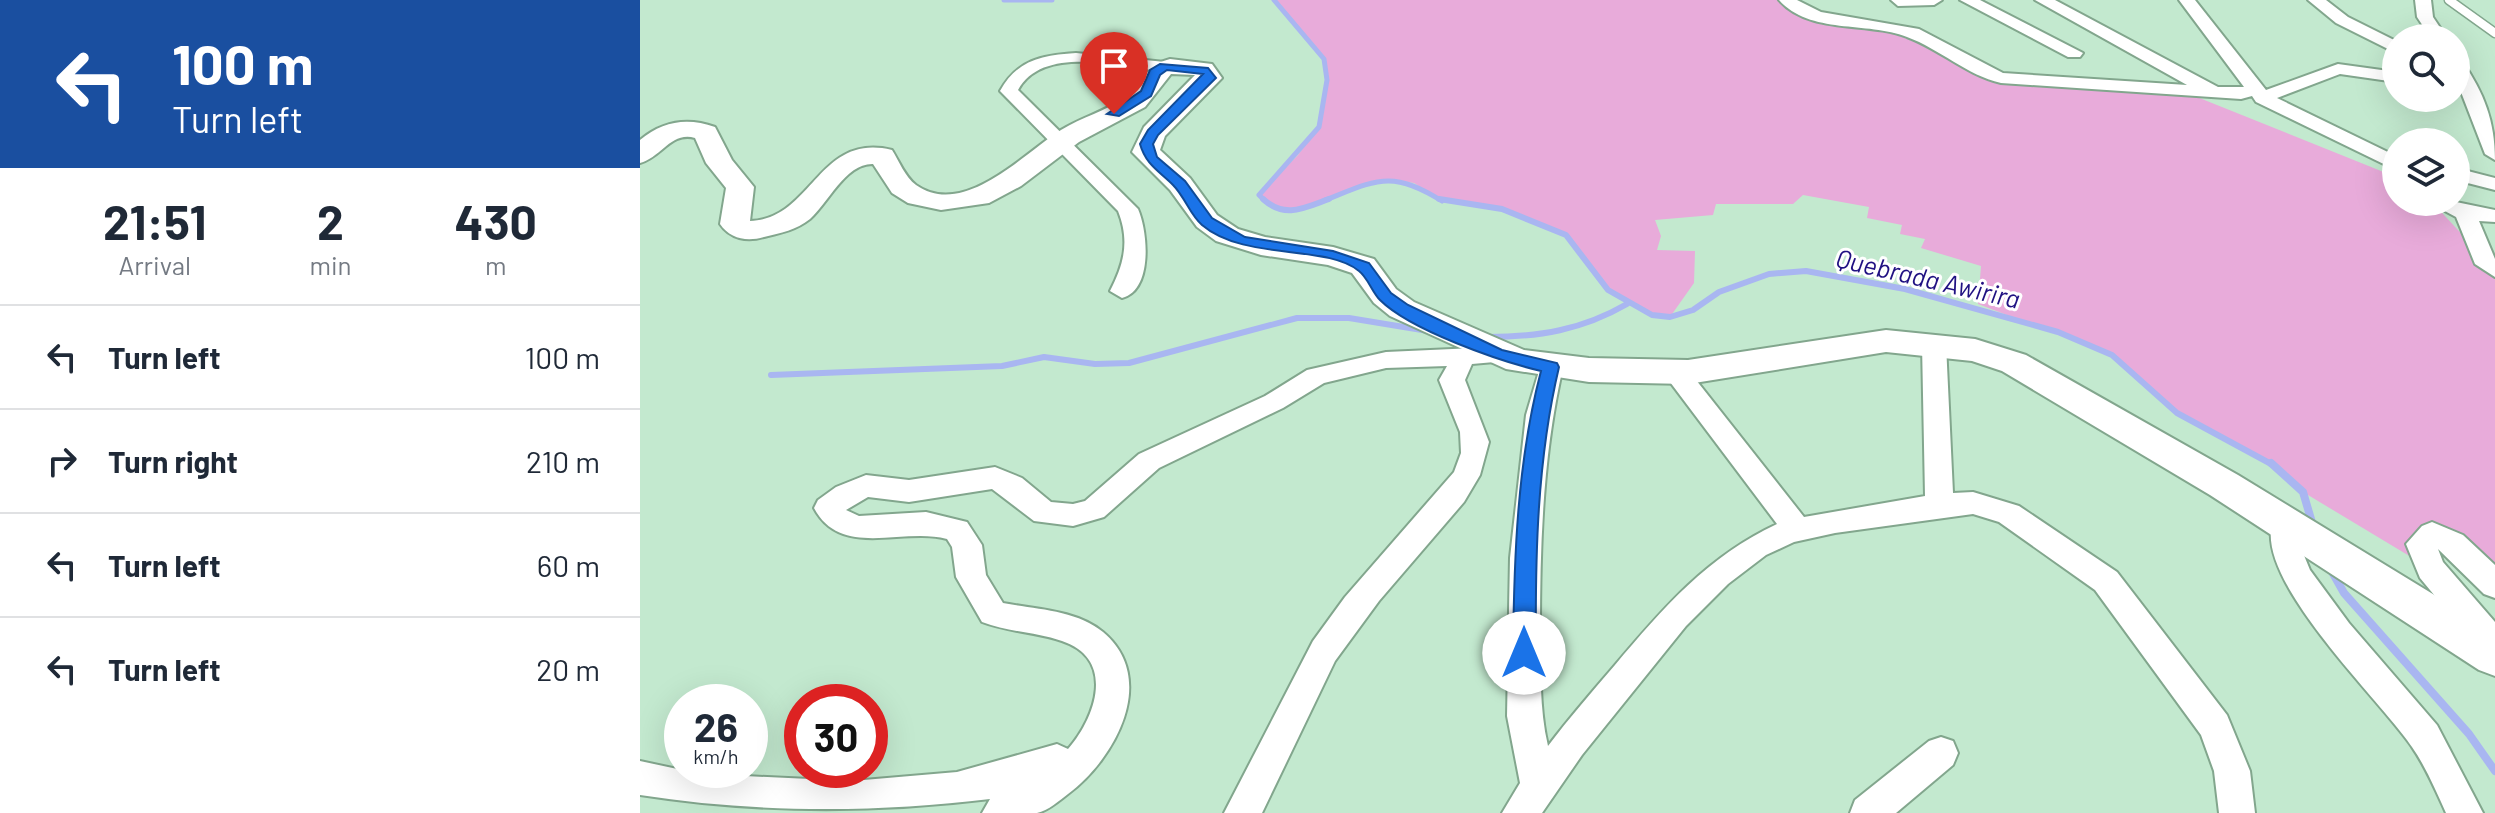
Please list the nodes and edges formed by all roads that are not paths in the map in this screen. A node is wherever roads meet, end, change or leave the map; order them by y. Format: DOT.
graph roads {
  1 [pos="1787,0"];
  2 [pos="1934,0"];
  3 [pos="1968,0"];
  4 [pos="2043,0"];
  5 [pos="2187,0"];
  6 [pos="2316,0"];
  7 [pos="2449,0"];
  8 [pos="1898,1"];
  9 [pos="2420,4"];
  10 [pos="2431,24"];
  11 [pos="2495,33"];
  12 [pos="2382,41"];
  13 [pos="2074,53"];
  14 [pos="1165,67"];
  15 [pos="2382,75"];
  16 [pos="2470,86"];
  17 [pos="2214,92"];
  18 [pos="2495,92"];
  19 [pos="2259,93"];
  20 [pos="2470,103"];
  21 [pos="1063,142"];
  22 [pos="2495,154"];
  23 [pos="640,155"];
  24 [pos="2382,157"];
  25 [pos="2470,178"];
  26 [pos="2495,184"];
  27 [pos="2470,214"];
  28 [pos="2466,216"];
  29 [pos="2495,216"];
  30 [pos="2495,270"];
  31 [pos="1122,291"];
  32 [pos="1934,344"];
  33 [pos="1497,355"];
  34 [pos="1464,356"];
  35 [pos="1551,367"];
  36 [pos="1676,372"];
  37 [pos="1939,505"];
  38 [pos="2285,524"];
  39 [pos="1798,530"];
  40 [pos="2495,585"];
  41 [pos="2495,645"];
  42 [pos="2495,656"];
  43 [pos="1098,736"];
  44 [pos="1941,753"];
  45 [pos="640,778"];
  46 [pos="1539,787"];
  47 [pos="787,810"];
  48 [pos="1000,813"];
  49 [pos="1242,813"];
  50 [pos="1520,813"];
  51 [pos="1868,813"];
  52 [pos="2237,813"];
  53 [pos="2465,813"];
  1 -- 17 [label="street"];
  2 -- 8 [label="street"];
  3 -- 13 [label="street"];
  4 -- 17 [label="street"];
  5 -- 19 [label="street"];
  6 -- 12 [label="street"];
  7 -- 11 [label="lane"];
  9 -- 10 [label="street"];
  14 -- 21 [label="street"];
  14 -- 21 [label="street"];
  14 -- 33 [label="street"];
  15 -- 19 [label="street"];
  16 -- 18 [label="street"];
  17 -- 19 [label="street"];
  19 -- 24 [label="street"];
  20 -- 22 [label="street"];
  21 -- 23 [label="street"];
  21 -- 31 [label="street"];
  25 -- 26 [label="street"];
  27 -- 29 [label="street"];
  28 -- 30 [label="street"];
  32 -- 36 [label="street"];
  32 -- 37 [label="street"];
  32 -- 38 [label="street"];
  33 -- 34 [label="street"];
  33 -- 35 [label="street"];
  34 -- 43 [label="street"];
  34 -- 49 [label="street"];
  35 -- 36 [label="street"];
  35 -- 46 [label="street"];
  36 -- 39 [label="street"];
  37 -- 39 [label="street"];
  37 -- 52 [label="street"];
  38 -- 42 [label="street"];
  38 -- 53 [label="street"];
  39 -- 46 [label="street"];
  40 -- 41 [label="street"];
  43 -- 47 [label="street"];
  43 -- 48 [label="street"];
  44 -- 51 [label="street"];
  45 -- 47 [label="street"];
  46 -- 50 [label="street"];
}
